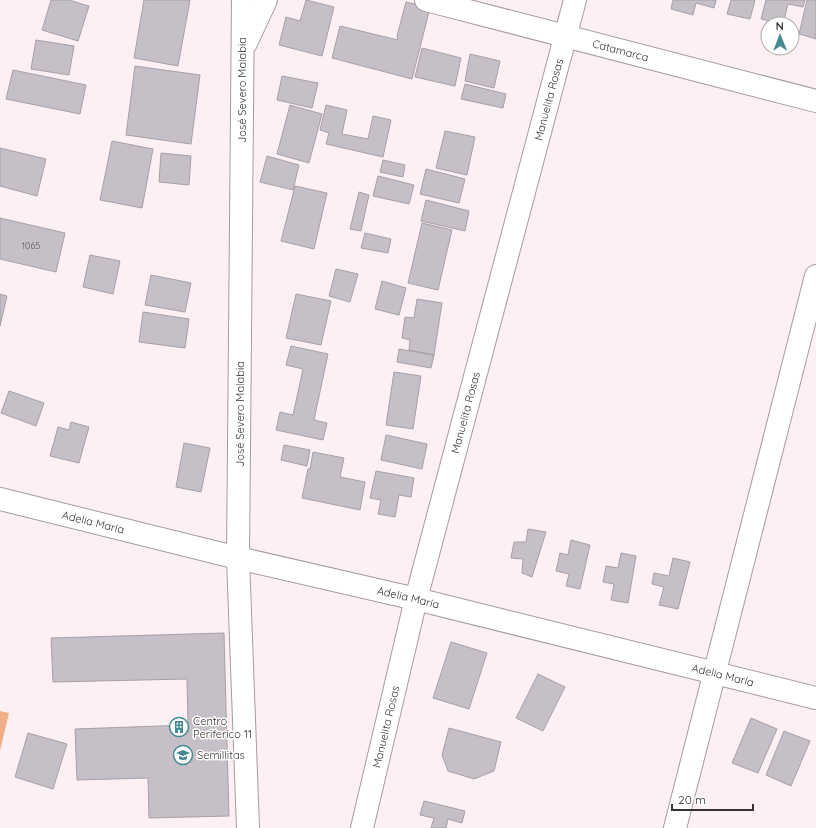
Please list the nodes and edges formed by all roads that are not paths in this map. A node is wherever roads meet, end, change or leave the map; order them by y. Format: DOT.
graph roads {
  1 [pos="243,0"];
  2 [pos="266,0"];
  3 [pos="426,0"];
  4 [pos="575,0"];
  5 [pos="566,36"];
  6 [pos="243,49"];
  7 [pos="816,101"];
  8 [pos="816,276"];
  9 [pos="0,499"];
  10 [pos="238,558"];
  11 [pos="416,599"];
  12 [pos="714,673"];
  13 [pos="816,698"];
  14 [pos="248,828"];
  15 [pos="362,828"];
  16 [pos="675,828"];
  1 -- 6 [label="street, José Severo Malabia"];
  2 -- 6 [label="street"];
  3 -- 5 [label="street, Catamarca"];
  4 -- 5 [label="street, Manuelita Rosas"];
  5 -- 7 [label="street, Catamarca"];
  5 -- 11 [label="street, Manuelita Rosas"];
  6 -- 10 [label="street, José Severo Malabia"];
  8 -- 12 [label="street"];
  9 -- 10 [label="street, Adelia María"];
  10 -- 11 [label="street, Adelia María"];
  10 -- 14 [label="street, José Severo Malabia"];
  11 -- 12 [label="street, Adelia María"];
  11 -- 15 [label="street, Manuelita Rosas"];
  12 -- 13 [label="street, Adelia María"];
  12 -- 16 [label="street"];
}
